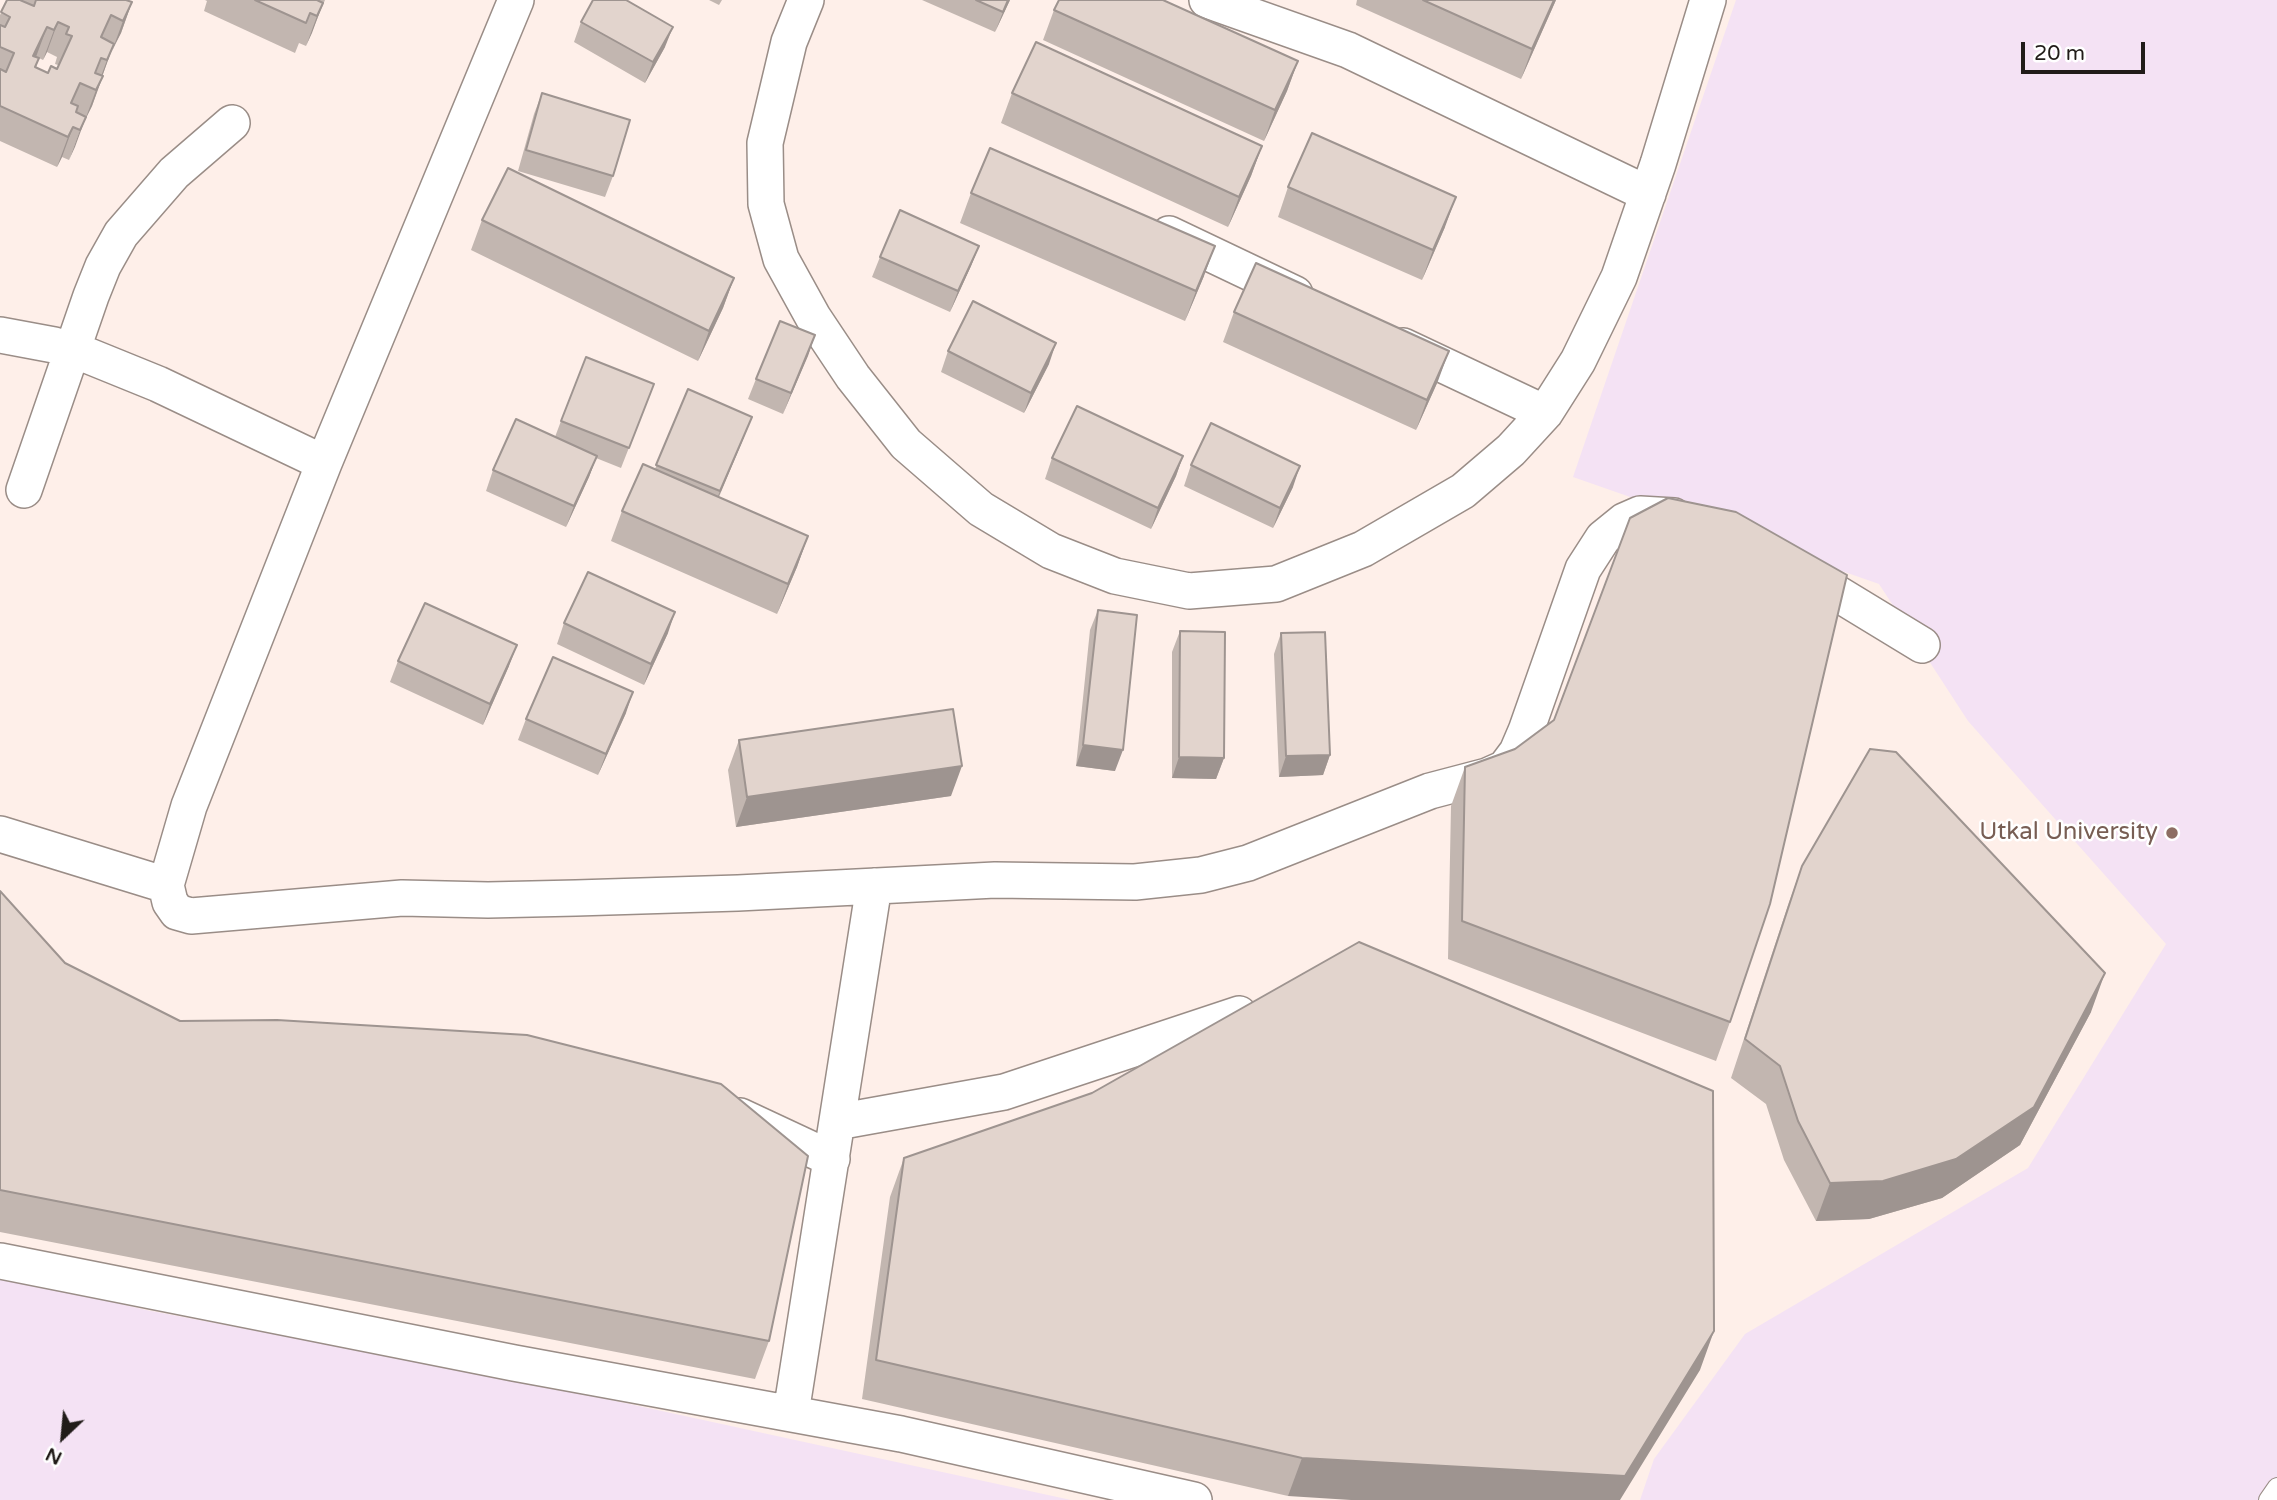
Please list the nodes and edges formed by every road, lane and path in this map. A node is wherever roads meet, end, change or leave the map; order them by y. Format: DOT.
graph roads {
  1 [pos="516,0"];
  2 [pos="806,0"];
  3 [pos="1208,0"];
  4 [pos="1708,0"];
  5 [pos="232,123"];
  6 [pos="1648,194"];
  7 [pos="1137,219"];
  8 [pos="1322,307"];
  9 [pos="1372,331"];
  10 [pos="0,335"];
  11 [pos="73,352"];
  12 [pos="1545,413"];
  13 [pos="324,463"];
  14 [pos="24,490"];
  15 [pos="1710,526"];
  16 [pos="1780,560"];
  17 [pos="1922,645"];
  18 [pos="0,834"];
  19 [pos="166,885"];
  20 [pos="874,886"];
  21 [pos="1239,1014"];
  22 [pos="712,1102"];
  23 [pos="837,1122"];
  24 [pos="832,1159"];
  25 [pos="0,1261"];
  26 [pos="791,1413"];
  27 [pos="2277,1487"];
  28 [pos="1194,1500"];
  29 [pos="2268,1500"];
  1 -- 13 [label="street"];
  2 -- 12 [label="street"];
  3 -- 6 [label="street"];
  4 -- 6 [label="street"];
  5 -- 11 [label="street"];
  6 -- 12 [label="street"];
  7 -- 8 [label="street"];
  9 -- 12 [label="street"];
  10 -- 11 [label="street"];
  11 -- 13 [label="street"];
  11 -- 14 [label="street"];
  13 -- 19 [label="street"];
  15 -- 20 [label="street"];
  16 -- 17 [label="street"];
  18 -- 19 [label="street"];
  19 -- 20 [label="street"];
  20 -- 23 [label="street"];
  21 -- 23 [label="street"];
  22 -- 24 [label="street"];
  23 -- 24 [label="street"];
  24 -- 26 [label="street"];
  25 -- 26 [label="street"];
  26 -- 28 [label="street"];
  27 -- 29 [label="lane"];
}
